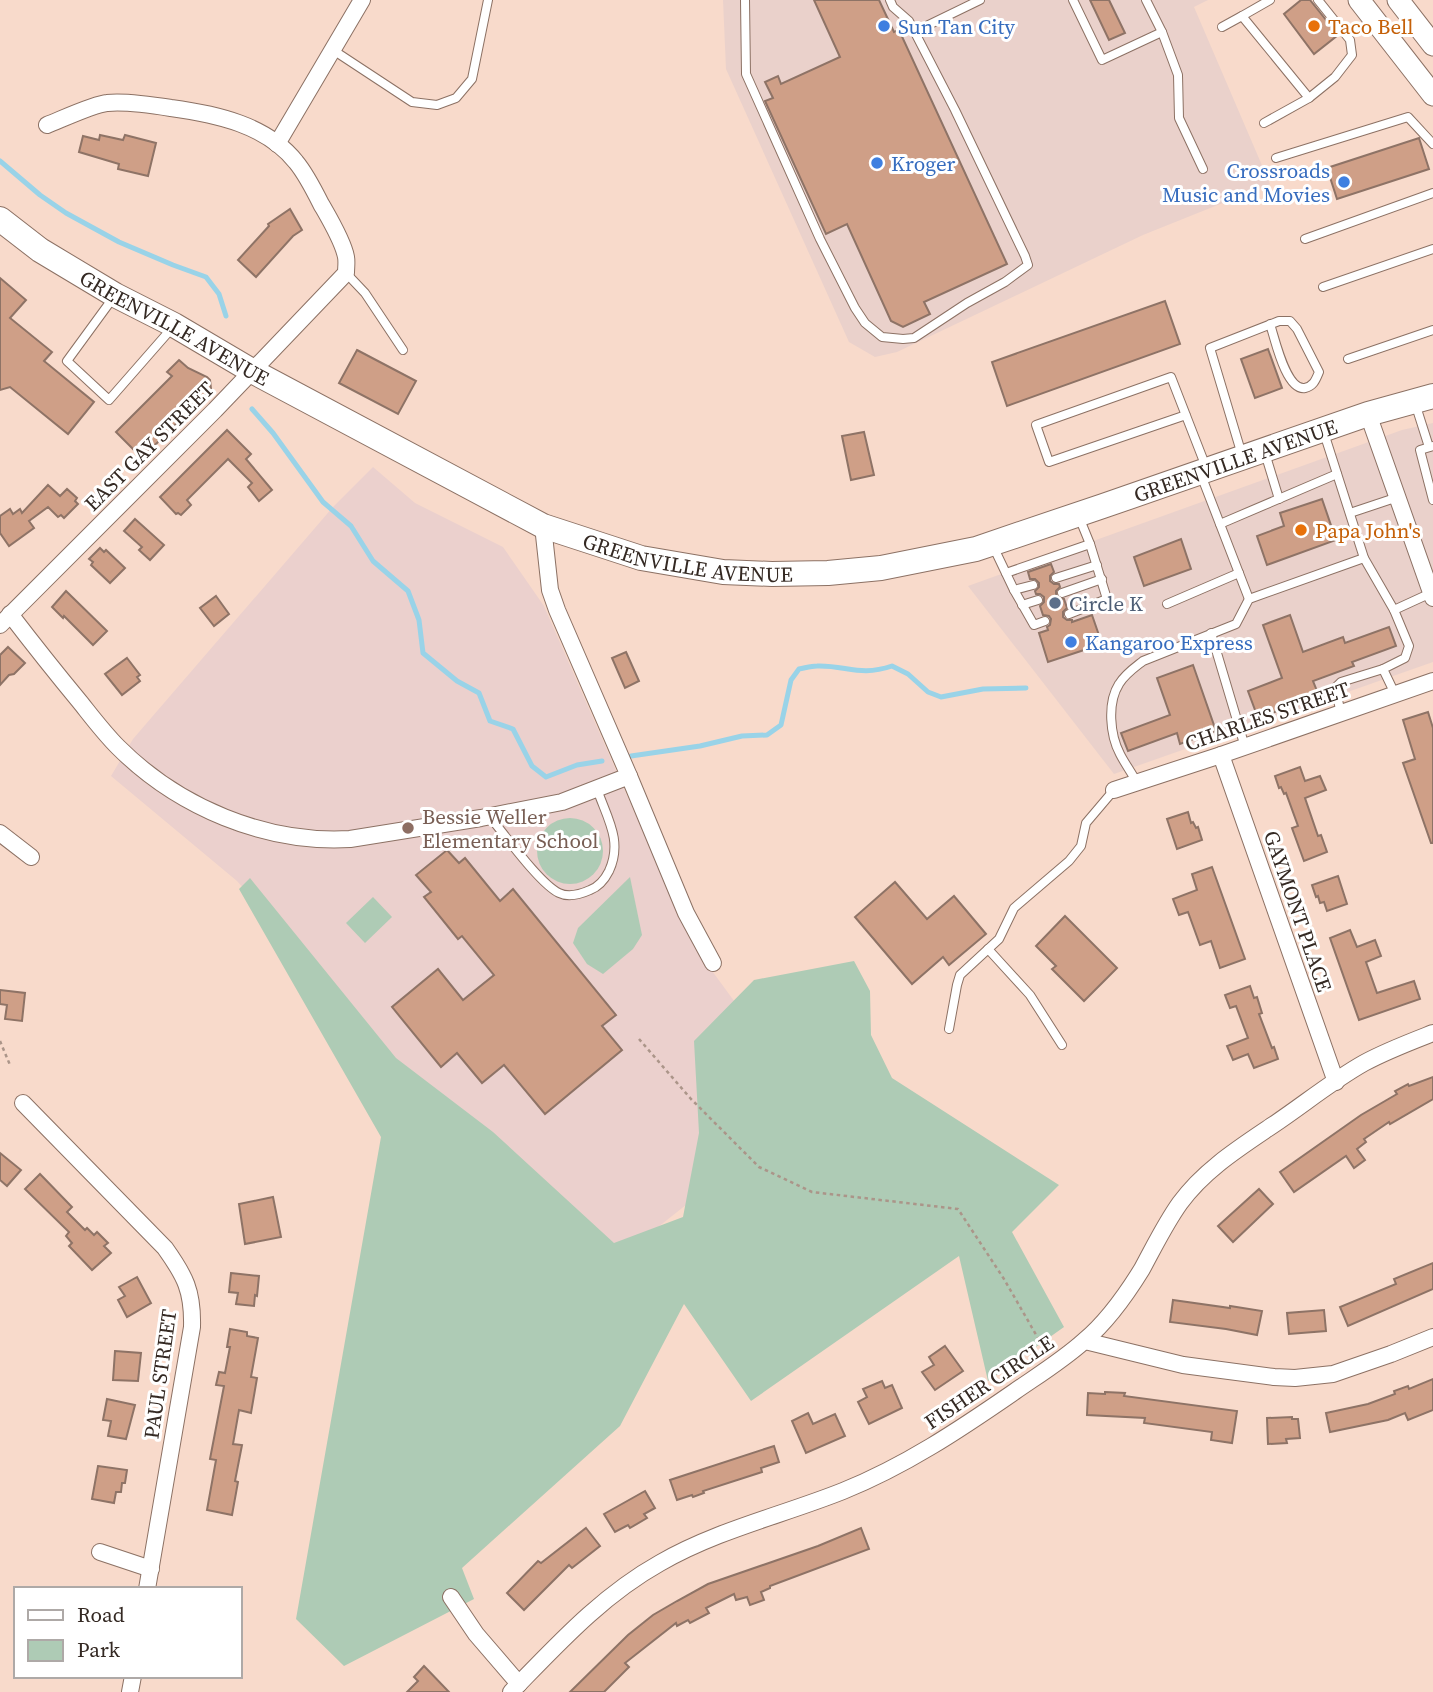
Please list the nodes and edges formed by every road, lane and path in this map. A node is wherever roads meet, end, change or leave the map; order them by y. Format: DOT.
graph roads {
  1 [pos="362,0"];
  2 [pos="488,0"];
  3 [pos="745,0"];
  4 [pos="890,0"];
  5 [pos="980,0"];
  6 [pos="1073,0"];
  7 [pos="1146,0"];
  8 [pos="1270,0"];
  9 [pos="1318,0"];
  10 [pos="1359,0"];
  11 [pos="1398,0"];
  12 [pos="1242,16"];
  13 [pos="1222,27"];
  14 [pos="914,32"];
  15 [pos="1162,32"];
  16 [pos="1433,45"];
  17 [pos="333,50"];
  18 [pos="1433,95"];
  19 [pos="1309,99"];
  20 [pos="1264,123"];
  21 [pos="47,125"];
  22 [pos="277,144"];
  23 [pos="1433,144"];
  24 [pos="1276,158"];
  25 [pos="1203,169"];
  26 [pos="1433,193"];
  27 [pos="0,219"];
  28 [pos="1305,239"];
  29 [pos="1433,249"];
  30 [pos="346,267"];
  31 [pos="1322,287"];
  32 [pos="115,295"];
  33 [pos="1270,324"];
  34 [pos="174,325"];
  35 [pos="1433,330"];
  36 [pos="404,350"];
  37 [pos="1348,359"];
  38 [pos="252,371"];
  39 [pos="1424,398"];
  40 [pos="1368,414"];
  41 [pos="1186,415"];
  42 [pos="1323,430"];
  43 [pos="1431,447"];
  44 [pos="1254,454"];
  45 [pos="1204,471"];
  46 [pos="1337,474"];
  47 [pos="1398,497"];
  48 [pos="1279,499"];
  49 [pos="1433,500"];
  50 [pos="1350,513"];
  51 [pos="1078,515"];
  52 [pos="1220,524"];
  53 [pos="543,526"];
  54 [pos="992,544"];
  55 [pos="1090,544"];
  56 [pos="1364,558"];
  57 [pos="1097,565"];
  58 [pos="1006,573"];
  59 [pos="1239,573"];
  60 [pos="1429,575"];
  61 [pos="1056,578"];
  62 [pos="1102,579"];
  63 [pos="1033,585"];
  64 [pos="1014,590"];
  65 [pos="1062,593"];
  66 [pos="1432,596"];
  67 [pos="1249,599"];
  68 [pos="1038,600"];
  69 [pos="1022,604"];
  70 [pos="1167,604"];
  71 [pos="1394,610"];
  72 [pos="1069,614"];
  73 [pos="5,619"];
  74 [pos="1045,621"];
  75 [pos="1211,633"];
  76 [pos="1383,669"];
  77 [pos="1433,681"];
  78 [pos="1395,694"];
  79 [pos="1341,713"];
  80 [pos="1245,747"];
  81 [pos="1221,755"];
  82 [pos="629,776"];
  83 [pos="1137,783"];
  84 [pos="597,789"];
  85 [pos="1114,790"];
  86 [pos="490,817"];
  87 [pos="0,833"];
  88 [pos="31,857"];
  89 [pos="988,949"];
  90 [pos="713,963"];
  91 [pos="949,1029"];
  92 [pos="1433,1032"];
  93 [pos="639,1039"];
  94 [pos="0,1041"];
  95 [pos="1062,1045"];
  96 [pos="10,1065"];
  97 [pos="1336,1082"];
  98 [pos="23,1102"];
  99 [pos="1433,1337"];
  100 [pos="1085,1341"];
  101 [pos="1053,1364"];
  102 [pos="100,1552"];
  103 [pos="151,1569"];
  104 [pos="147,1587"];
  105 [pos="451,1597"];
  106 [pos="515,1688"];
  1 -- 17 [label="street"];
  2 -- 17 [label="lane"];
  3 -- 14 [label="lane"];
  4 -- 14 [label="lane"];
  5 -- 14 [label="lane"];
  6 -- 15 [label="lane"];
  7 -- 15 [label="lane"];
  8 -- 12 [label="lane"];
  9 -- 19 [label="lane"];
  10 -- 18 [label="main road"];
  11 -- 16 [label="main road"];
  12 -- 13 [label="lane"];
  12 -- 19 [label="lane"];
  15 -- 25 [label="lane"];
  17 -- 22 [label="street"];
  19 -- 20 [label="lane"];
  21 -- 22 [label="street"];
  22 -- 30 [label="street"];
  23 -- 24 [label="lane"];
  26 -- 28 [label="lane"];
  27 -- 32 [label="main road, GREENVILLE AVENUE"];
  29 -- 31 [label="lane"];
  30 -- 36 [label="lane"];
  30 -- 38 [label="street, EAST GAY STREET"];
  32 -- 34 [label="main road, GREENVILLE AVENUE"];
  32 -- 34 [label="lane"];
  33 -- 33 [label="lane"];
  33 -- 44 [label="lane"];
  34 -- 38 [label="main road, GREENVILLE AVENUE"];
  35 -- 37 [label="lane"];
  38 -- 53 [label="main road, GREENVILLE AVENUE"];
  38 -- 73 [label="street, EAST GAY STREET"];
  39 -- 40 [label="main road, GREENVILLE AVENUE"];
  39 -- 43 [label="lane"];
  40 -- 42 [label="main road, GREENVILLE AVENUE"];
  40 -- 47 [label="street"];
  41 -- 41 [label="lane"];
  41 -- 45 [label="lane"];
  42 -- 44 [label="main road, GREENVILLE AVENUE"];
  42 -- 46 [label="lane"];
  43 -- 49 [label="lane"];
  44 -- 45 [label="main road, GREENVILLE AVENUE"];
  44 -- 48 [label="lane"];
  45 -- 51 [label="main road, GREENVILLE AVENUE"];
  45 -- 52 [label="lane"];
  46 -- 48 [label="lane"];
  46 -- 50 [label="lane"];
  47 -- 50 [label="lane"];
  47 -- 60 [label="street"];
  48 -- 52 [label="lane"];
  50 -- 56 [label="lane"];
  51 -- 54 [label="main road, GREENVILLE AVENUE"];
  51 -- 55 [label="lane"];
  52 -- 59 [label="lane"];
  53 -- 54 [label="main road, GREENVILLE AVENUE"];
  53 -- 82 [label="street"];
  54 -- 58 [label="lane"];
  55 -- 57 [label="lane"];
  55 -- 58 [label="lane"];
  56 -- 67 [label="lane"];
  56 -- 71 [label="lane"];
  57 -- 61 [label="lane"];
  57 -- 62 [label="lane"];
  58 -- 64 [label="lane"];
  59 -- 67 [label="lane"];
  59 -- 70 [label="lane"];
  60 -- 66 [label="street"];
  62 -- 65 [label="lane"];
  62 -- 72 [label="lane"];
  63 -- 64 [label="lane"];
  64 -- 69 [label="lane"];
  66 -- 71 [label="lane"];
  67 -- 75 [label="lane"];
  68 -- 69 [label="lane"];
  69 -- 74 [label="lane"];
  71 -- 76 [label="lane"];
  73 -- 86 [label="street"];
  75 -- 80 [label="lane"];
  75 -- 83 [label="lane"];
  76 -- 78 [label="lane"];
  76 -- 79 [label="lane"];
  77 -- 78 [label="street, CHARLES STREET"];
  78 -- 79 [label="street, CHARLES STREET"];
  79 -- 80 [label="street, CHARLES STREET"];
  80 -- 81 [label="street, CHARLES STREET"];
  81 -- 83 [label="street, CHARLES STREET"];
  81 -- 97 [label="street, GAYMONT PLACE"];
  82 -- 84 [label="street"];
  82 -- 90 [label="street"];
  83 -- 85 [label="street, CHARLES STREET"];
  84 -- 86 [label="street"];
  84 -- 86 [label="lane"];
  85 -- 89 [label="lane"];
  87 -- 88 [label="street"];
  89 -- 91 [label="lane"];
  89 -- 95 [label="lane"];
  92 -- 97 [label="street, FISHER CIRCLE"];
  93 -- 101 [label="path"];
  94 -- 96 [label="path"];
  97 -- 100 [label="street, FISHER CIRCLE"];
  98 -- 103 [label="street, PAUL STREET"];
  99 -- 100 [label="street"];
  100 -- 101 [label="street, FISHER CIRCLE"];
  101 -- 106 [label="street, FISHER CIRCLE"];
  102 -- 103 [label="street"];
  103 -- 104 [label="street, PAUL STREET"];
  105 -- 106 [label="street"];
}
